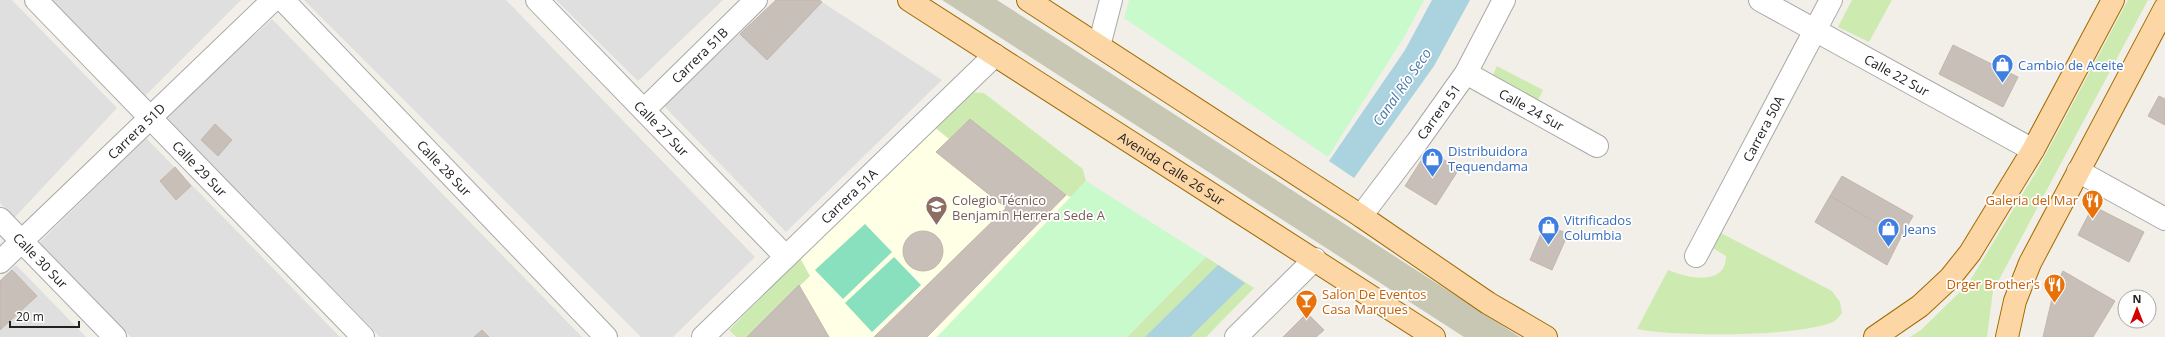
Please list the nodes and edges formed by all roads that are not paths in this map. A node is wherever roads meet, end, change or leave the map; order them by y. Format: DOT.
graph roads {
  1 [pos="36,0"];
  2 [pos="273,0"];
  3 [pos="283,0"];
  4 [pos="537,0"];
  5 [pos="756,0"];
  6 [pos="909,0"];
  7 [pos="1028,0"];
  8 [pos="1111,0"];
  9 [pos="1504,0"];
  10 [pos="1760,0"];
  11 [pos="1830,0"];
  12 [pos="2113,0"];
  13 [pos="2165,8"];
  14 [pos="1815,30"];
  15 [pos="1099,46"];
  16 [pos="995,55"];
  17 [pos="1466,73"];
  18 [pos="644,110"];
  19 [pos="151,118"];
  20 [pos="1597,146"];
  21 [pos="2033,150"];
  22 [pos="2078,171"];
  23 [pos="1361,216"];
  24 [pos="0,219"];
  25 [pos="2165,220"];
  26 [pos="22,242"];
  27 [pos="786,256"];
  28 [pos="1696,256"];
  29 [pos="1315,259"];
  30 [pos="0,262"];
  31 [pos="115,337"];
  32 [pos="363,337"];
  33 [pos="606,337"];
  34 [pos="703,337"];
  35 [pos="1236,337"];
  36 [pos="1434,337"];
  37 [pos="1546,337"];
  38 [pos="1876,337"];
  39 [pos="2007,337"];
  1 -- 19 [label="street, Calle 29 Sur"];
  2 -- 19 [label="street, Carrera 51D"];
  3 -- 33 [label="street, Calle 28 Sur"];
  4 -- 18 [label="street, Calle 27 Sur"];
  5 -- 18 [label="street, Carrera 51B"];
  6 -- 16 [label="main road, Avenida Calle 26 Sur"];
  7 -- 15 [label="main road"];
  8 -- 15 [label="street"];
  9 -- 17 [label="street, Carrera 51"];
  10 -- 14 [label="street, Calle 22 Sur"];
  11 -- 14 [label="street, Carrera 50A"];
  12 -- 21 [label="main road"];
  13 -- 22 [label="main road"];
  14 -- 21 [label="street, Calle 22 Sur"];
  14 -- 28 [label="street, Carrera 50A"];
  15 -- 23 [label="main road"];
  16 -- 27 [label="street, Carrera 51A"];
  16 -- 29 [label="main road, Avenida Calle 26 Sur"];
  17 -- 20 [label="street, Calle 24 Sur"];
  17 -- 23 [label="street, Carrera 51"];
  18 -- 27 [label="street, Calle 27 Sur"];
  19 -- 26 [label="street, Carrera 51D"];
  19 -- 32 [label="street, Calle 29 Sur"];
  21 -- 38 [label="main road"];
  22 -- 25 [label="street"];
  22 -- 39 [label="main road"];
  23 -- 37 [label="main road"];
  24 -- 26 [label="street, Calle 30 Sur"];
  26 -- 30 [label="street, Carrera 51D"];
  26 -- 31 [label="street, Calle 30 Sur"];
  27 -- 34 [label="street, Carrera 51A"];
  29 -- 35 [label="street"];
  29 -- 36 [label="main road, Avenida Calle 26 Sur"];
}
